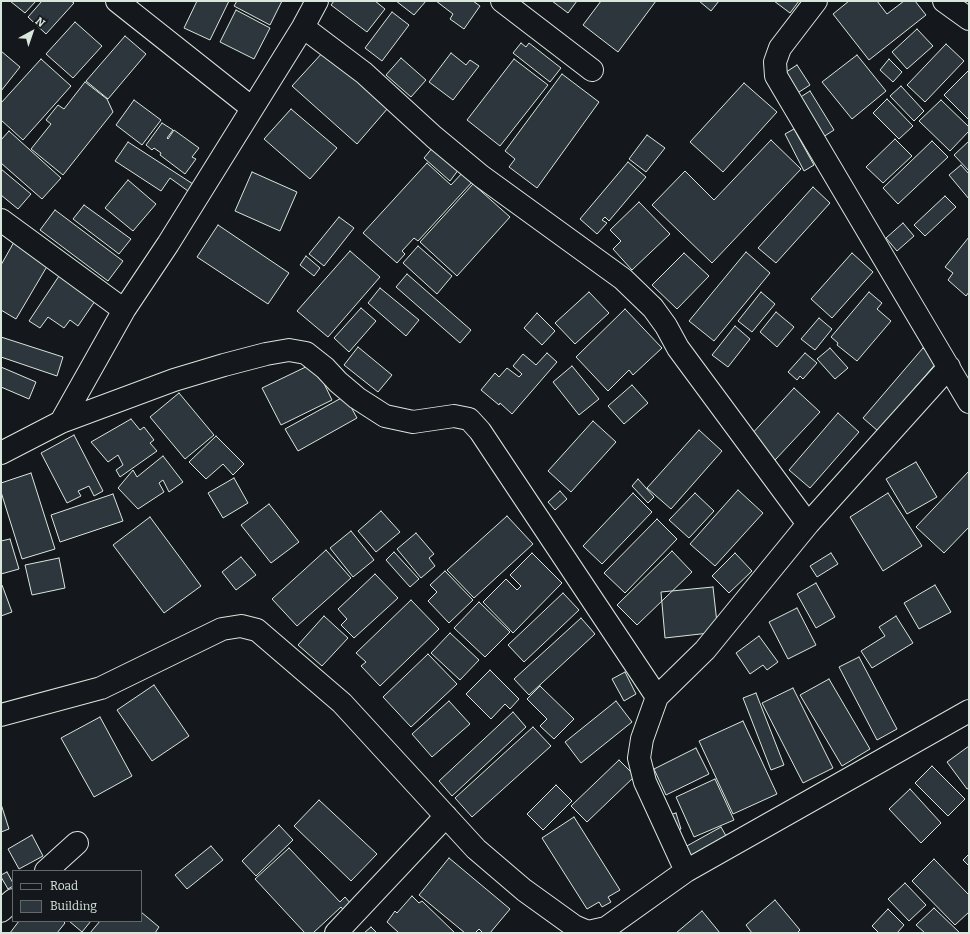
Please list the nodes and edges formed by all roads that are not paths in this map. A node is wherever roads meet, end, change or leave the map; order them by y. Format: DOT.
graph roads {
  1 [pos="117,1"];
  2 [pos="317,1"];
  3 [pos="502,1"];
  4 [pos="816,1"];
  5 [pos="944,1"];
  6 [pos="969,19"];
  7 [pos="302,26"];
  8 [pos="592,70"];
  9 [pos="252,108"];
  10 [pos="1,220"];
  11 [pos="124,310"];
  12 [pos="949,367"];
  13 [pos="969,402"];
  14 [pos="61,422"];
  15 [pos="1,452"];
  16 [pos="808,524"];
  17 [pos="657,697"];
  18 [pos="969,711"];
  19 [pos="1,715"];
  20 [pos="446,816"];
  21 [pos="77,843"];
  22 [pos="47,870"];
  23 [pos="686,871"];
  24 [pos="12,901"];
  25 [pos="1,911"];
  26 [pos="336,933"];
  1 -- 9 [label="street"];
  2 -- 7 [label="street"];
  3 -- 8 [label="street"];
  4 -- 12 [label="street"];
  5 -- 6 [label="street"];
  7 -- 9 [label="street"];
  7 -- 16 [label="street"];
  9 -- 11 [label="street"];
  10 -- 11 [label="street"];
  11 -- 14 [label="street"];
  12 -- 13 [label="street"];
  12 -- 16 [label="street"];
  14 -- 15 [label="street"];
  14 -- 17 [label="street"];
  16 -- 17 [label="street"];
  17 -- 23 [label="street"];
  18 -- 23 [label="street"];
  19 -- 20 [label="street"];
  20 -- 23 [label="street"];
  20 -- 26 [label="street"];
  21 -- 22 [label="street"];
  24 -- 25 [label="street"];
}
